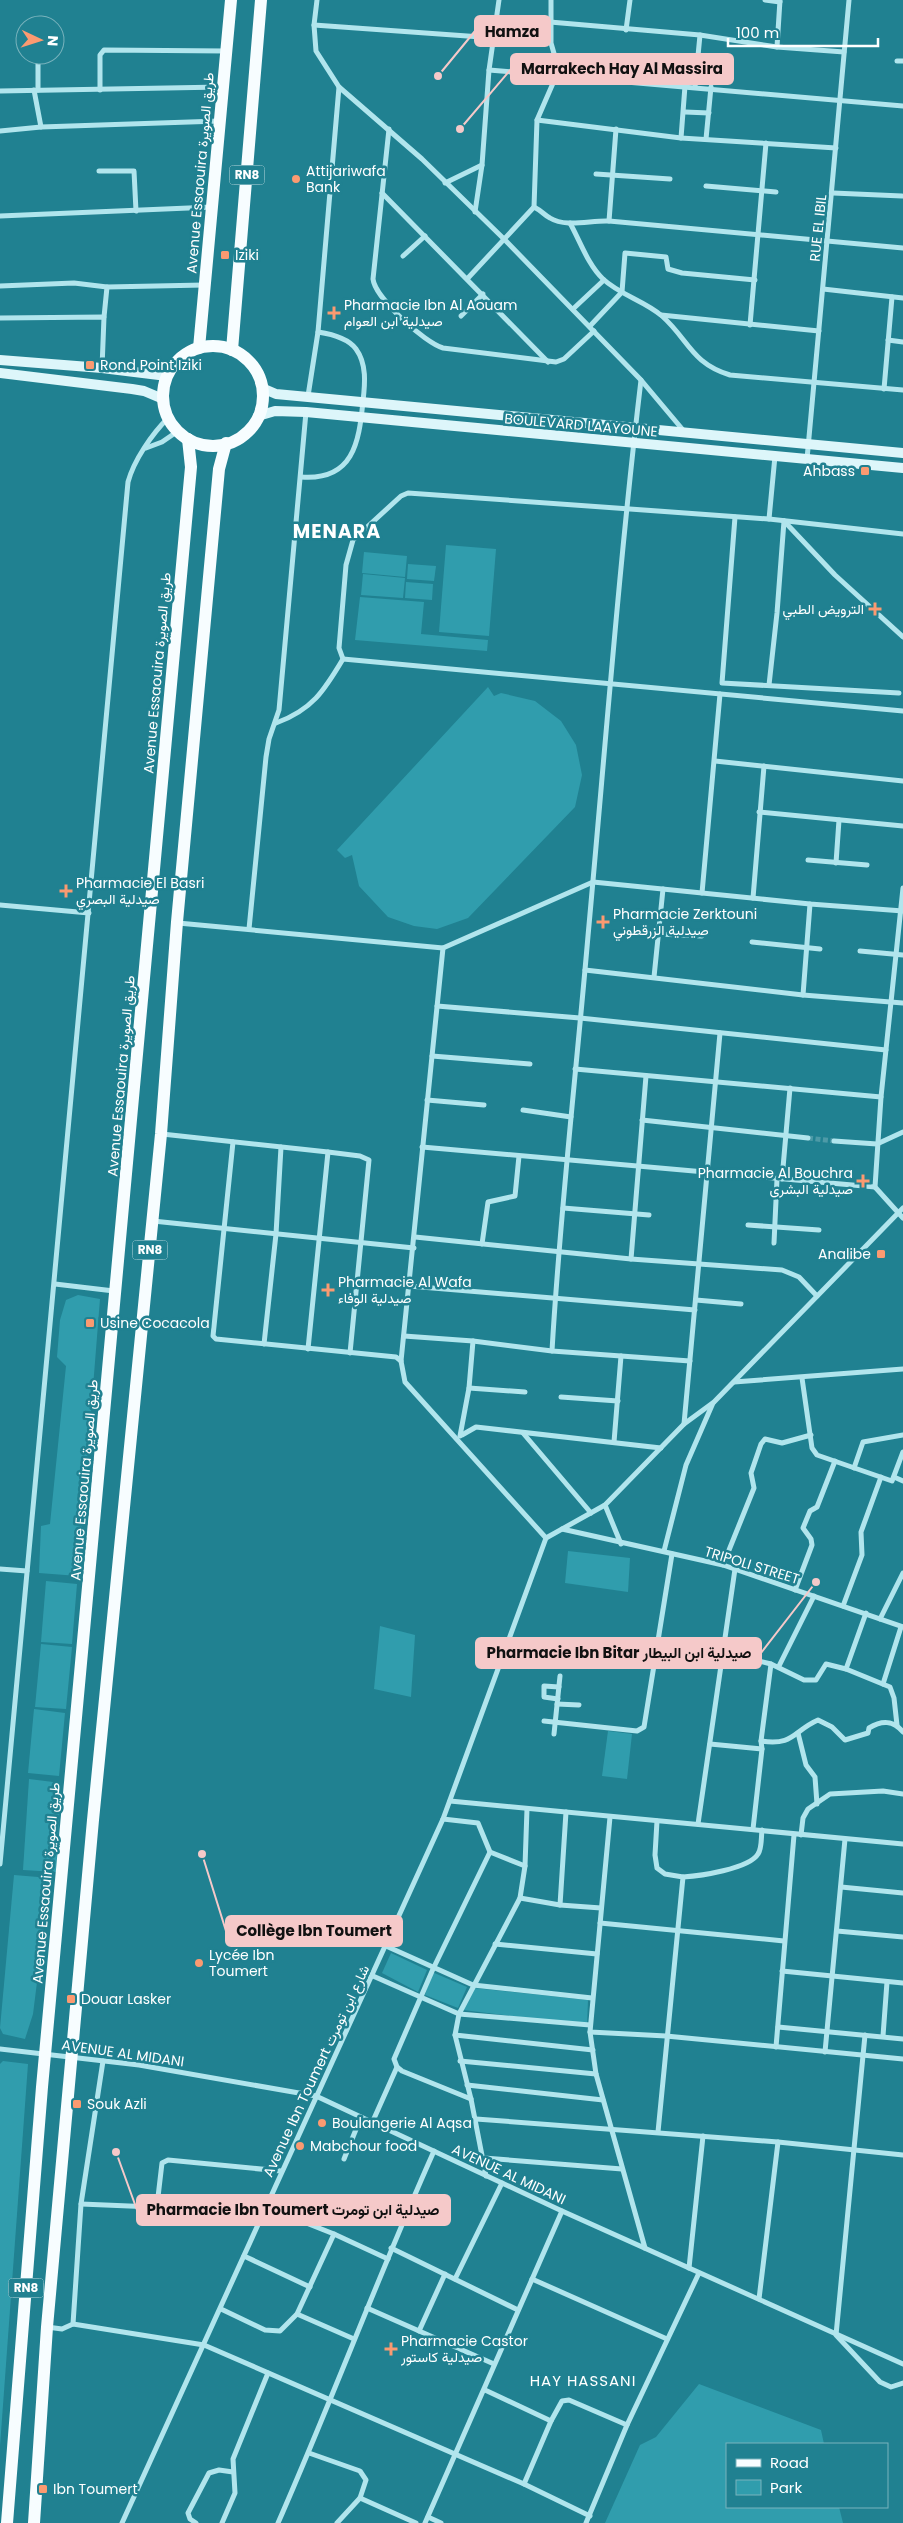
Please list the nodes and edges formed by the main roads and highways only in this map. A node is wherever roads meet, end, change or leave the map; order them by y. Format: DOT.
graph roads {
  1 [pos="231,0"];
  2 [pos="261,0"];
  3 [pos="199,348"];
  4 [pos="232,350"];
  5 [pos="188,439"];
  6 [pos="226,444"];
  7 [pos="5,2517"];
  8 [pos="34,2523"];
  1 -- 3 [label="main road, Avenue Essaouira طريق الصويرة / RN8"];
  2 -- 4 [label="main road, RN8"];
  3 -- 4 [label="main road"];
  3 -- 5 [label="main road"];
  4 -- 6 [label="main road"];
  5 -- 6 [label="main road"];
  5 -- 7 [label="main road, Avenue Essaouira طريق الصويرة / RN8"];
  6 -- 8 [label="main road, RN8"];
}
